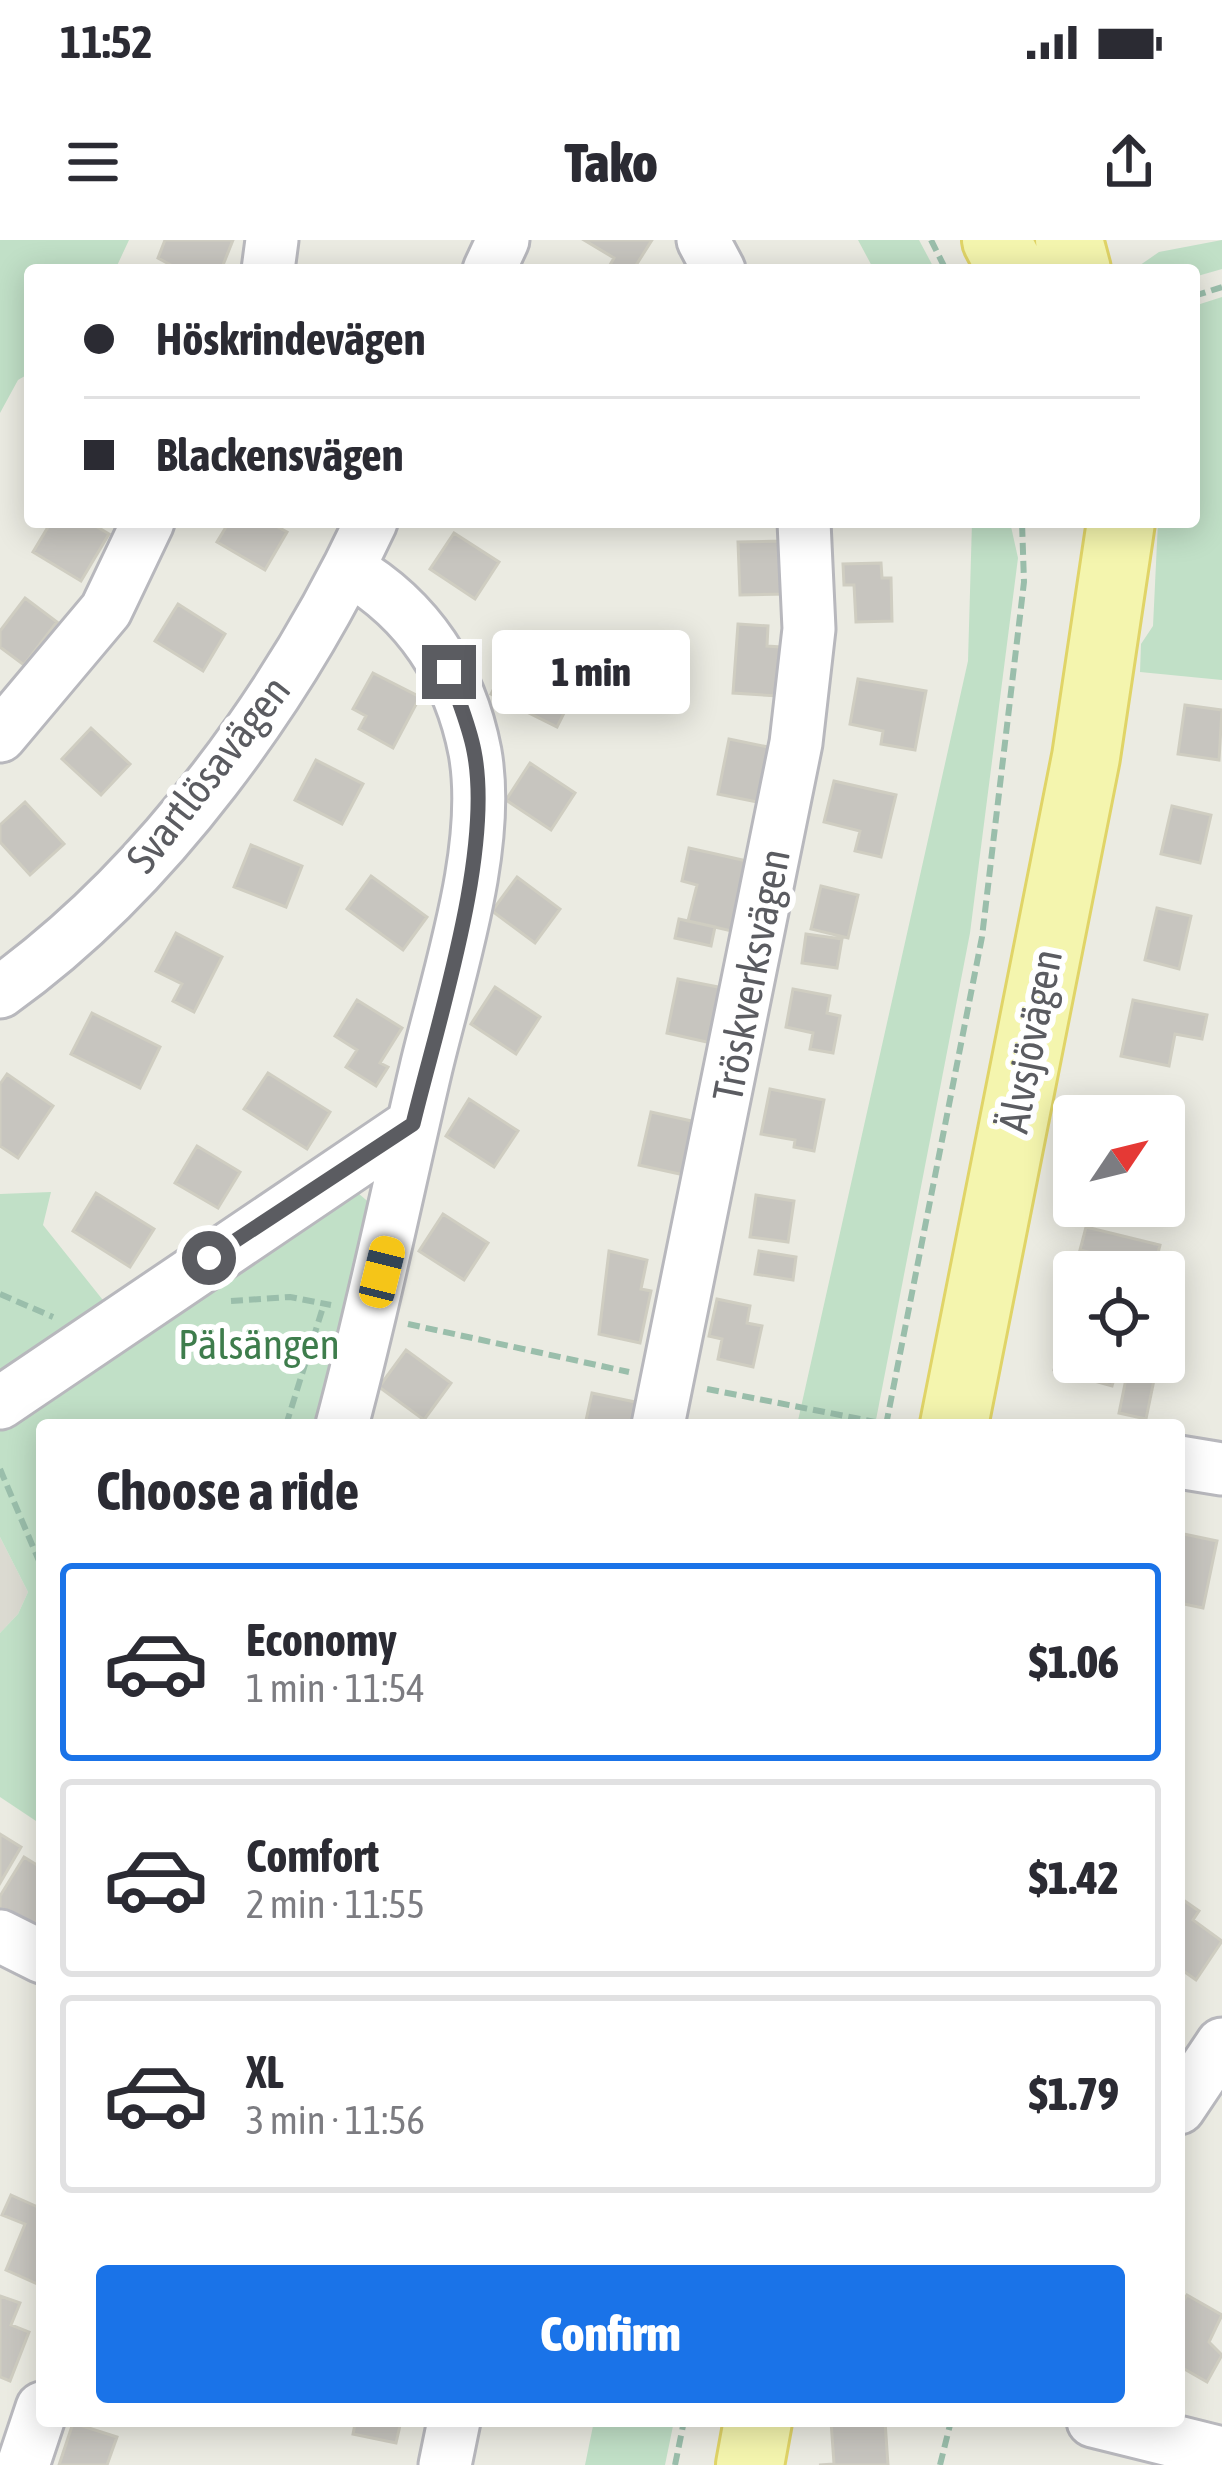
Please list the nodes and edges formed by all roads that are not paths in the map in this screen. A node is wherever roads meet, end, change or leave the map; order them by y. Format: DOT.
graph roads {
  1 [pos="145,528"];
  2 [pos="368,528"];
  3 [pos="804,528"];
  4 [pos="1082,528"];
  5 [pos="1120,528"];
  6 [pos="350,570"];
  7 [pos="1098,655"];
  8 [pos="0,736"];
  9 [pos="0,992"];
  10 [pos="413,1124"];
  11 [pos="0,1403"];
  12 [pos="342,1419"];
  13 [pos="659,1419"];
  14 [pos="959,1419"];
  15 [pos="1185,1463"];
  16 [pos="1222,1469"];
  17 [pos="0,1936"];
  18 [pos="36,1954"];
  19 [pos="1222,2044"];
  20 [pos="1185,2099"];
  21 [pos="36,2426"];
  22 [pos="453,2427"];
  23 [pos="757,2427"];
  24 [pos="1102,2437"];
  25 [pos="1222,2453"];
  26 [pos="23,2465"];
  27 [pos="445,2465"];
  28 [pos="750,2465"];
  1 -- 8 [label="street"];
  2 -- 6 [label="street, Svartlösavägen"];
  3 -- 13 [label="street, Tröskverksvägen"];
  4 -- 7 [label="main road, Älvsjövägen"];
  5 -- 7 [label="main road, Älvsjövägen"];
  6 -- 9 [label="street, Svartlösavägen"];
  6 -- 10 [label="street"];
  7 -- 14 [label="main road, Älvsjövägen"];
  10 -- 11 [label="street"];
  10 -- 12 [label="street"];
  15 -- 16 [label="street"];
  17 -- 18 [label="street"];
  19 -- 20 [label="street"];
  21 -- 26 [label="street"];
  22 -- 27 [label="street"];
  23 -- 28 [label="main road"];
  24 -- 25 [label="street"];
}
